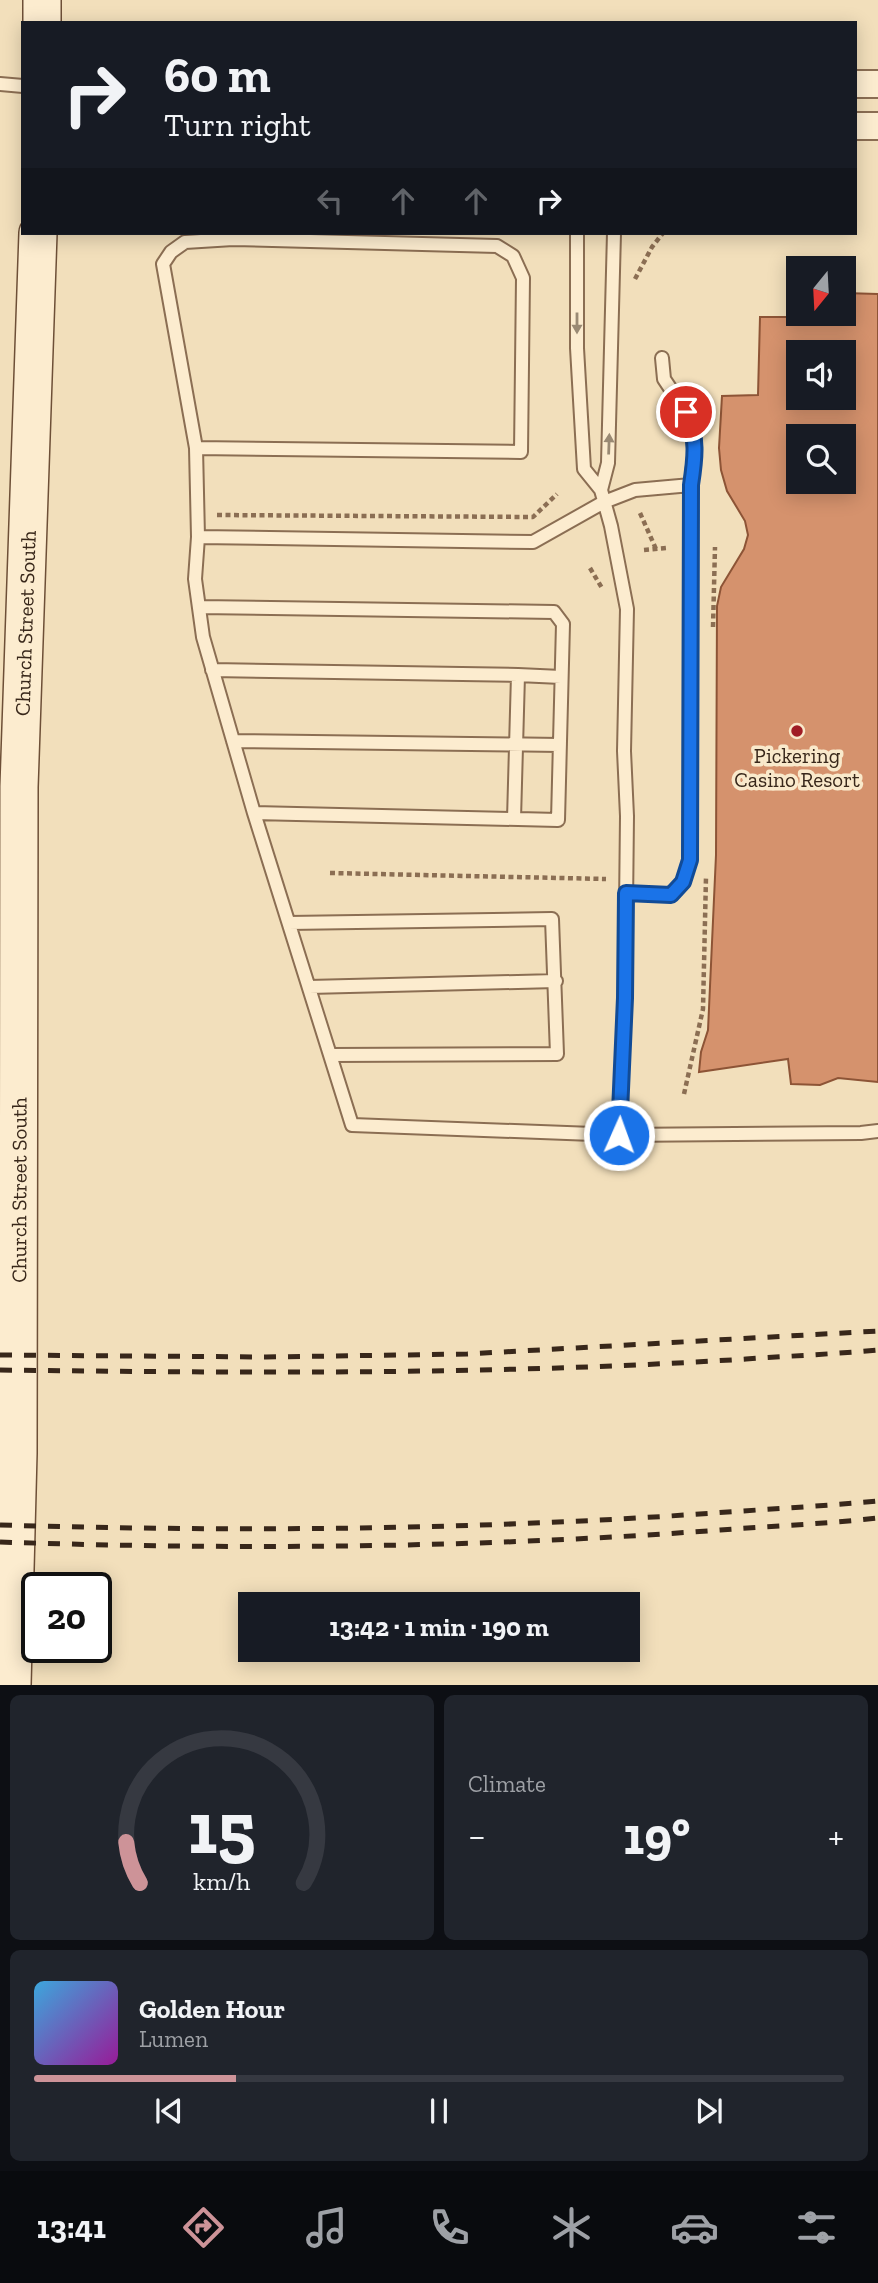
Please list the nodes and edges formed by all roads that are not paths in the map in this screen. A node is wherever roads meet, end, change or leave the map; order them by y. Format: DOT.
graph roads {
  1 [pos="43,0"];
  2 [pos="43,21"];
  3 [pos="0,84"];
  4 [pos="857,84"];
  5 [pos="878,84"];
  6 [pos="21,86"];
  7 [pos="857,126"];
  8 [pos="878,126"];
  9 [pos="38,235"];
  10 [pos="575,235"];
  11 [pos="614,235"];
  12 [pos="662,358"];
  13 [pos="196,448"];
  14 [pos="691,485"];
  15 [pos="602,496"];
  16 [pos="198,537"];
  17 [pos="199,607"];
  18 [pos="212,670"];
  19 [pos="518,675"];
  20 [pos="561,677"];
  21 [pos="233,740"];
  22 [pos="516,744"];
  23 [pos="560,745"];
  24 [pos="254,813"];
  25 [pos="513,819"];
  26 [pos="626,893"];
  27 [pos="289,923"];
  28 [pos="556,981"];
  29 [pos="309,987"];
  30 [pos="330,1055"];
  31 [pos="878,1131"];
  32 [pos="619,1135"];
  33 [pos="12,1685"];
  1 -- 2 [label="main road"];
  3 -- 6 [label="lane"];
  4 -- 5 [label="street"];
  7 -- 8 [label="street"];
  9 -- 33 [label="main road, Church Street South"];
  10 -- 15 [label="lane, one-way"];
  15 -- 11 [label="lane, one-way"];
  12 -- 14 [label="lane"];
  13 -- 13 [label="lane"];
  13 -- 16 [label="lane"];
  14 -- 15 [label="lane"];
  14 -- 26 [label="lane"];
  15 -- 16 [label="lane"];
  15 -- 26 [label="lane"];
  16 -- 17 [label="lane"];
  17 -- 18 [label="lane"];
  17 -- 20 [label="lane"];
  18 -- 19 [label="lane"];
  18 -- 21 [label="lane"];
  19 -- 20 [label="lane"];
  19 -- 22 [label="lane"];
  20 -- 23 [label="lane"];
  21 -- 22 [label="lane"];
  21 -- 24 [label="lane"];
  22 -- 23 [label="lane"];
  22 -- 25 [label="lane"];
  23 -- 25 [label="lane"];
  24 -- 25 [label="lane"];
  24 -- 27 [label="lane"];
  26 -- 32 [label="lane"];
  27 -- 28 [label="lane"];
  27 -- 29 [label="lane"];
  28 -- 29 [label="lane"];
  28 -- 30 [label="lane"];
  29 -- 30 [label="lane"];
  30 -- 32 [label="lane"];
  31 -- 32 [label="lane"];
}
